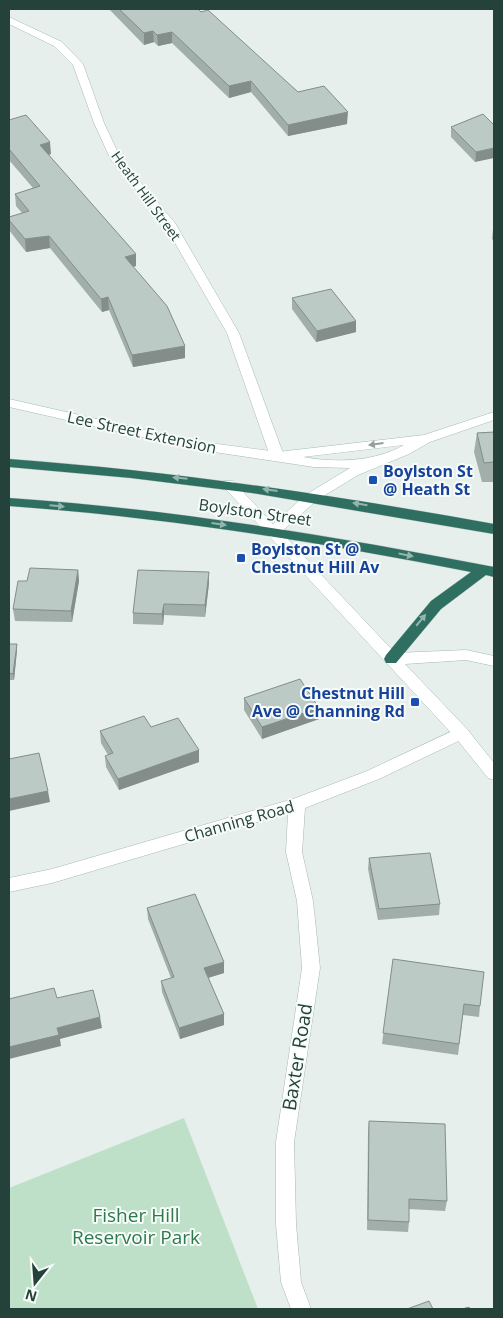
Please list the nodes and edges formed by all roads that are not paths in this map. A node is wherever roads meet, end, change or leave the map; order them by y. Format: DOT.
graph roads {
  1 [pos="9,20"];
  2 [pos="9,403"];
  3 [pos="494,416"];
  4 [pos="425,439"];
  5 [pos="277,456"];
  6 [pos="378,460"];
  7 [pos="9,463"];
  8 [pos="228,484"];
  9 [pos="312,497"];
  10 [pos="9,502"];
  11 [pos="494,529"];
  12 [pos="272,532"];
  13 [pos="489,571"];
  14 [pos="391,659"];
  15 [pos="494,661"];
  16 [pos="461,733"];
  17 [pos="494,774"];
  18 [pos="297,804"];
  19 [pos="9,885"];
  20 [pos="301,1309"];
  1 -- 5 [label="street, Heath Hill Street"];
  2 -- 5 [label="street, Lee Street Extension"];
  3 -- 4 [label="street"];
  4 -- 5 [label="street, Lee Street Extension, one-way"];
  4 -- 6 [label="street"];
  5 -- 6 [label="street, Lee Street Extension"];
  6 -- 9 [label="street"];
  8 -- 7 [label="highway, Boylston Street, one-way"];
  9 -- 8 [label="highway, Boylston Street, one-way"];
  8 -- 12 [label="street"];
  11 -- 9 [label="highway, Boylston Street, one-way"];
  9 -- 12 [label="street"];
  10 -- 12 [label="highway, Boylston Street, one-way"];
  12 -- 13 [label="highway, Boylston Street, one-way"];
  12 -- 14 [label="street"];
  14 -- 13 [label="highway, one-way"];
  14 -- 15 [label="street"];
  14 -- 16 [label="street"];
  16 -- 17 [label="street"];
  16 -- 18 [label="street, Channing Road"];
  18 -- 19 [label="street, Channing Road"];
  18 -- 20 [label="street, Baxter Road"];
}
